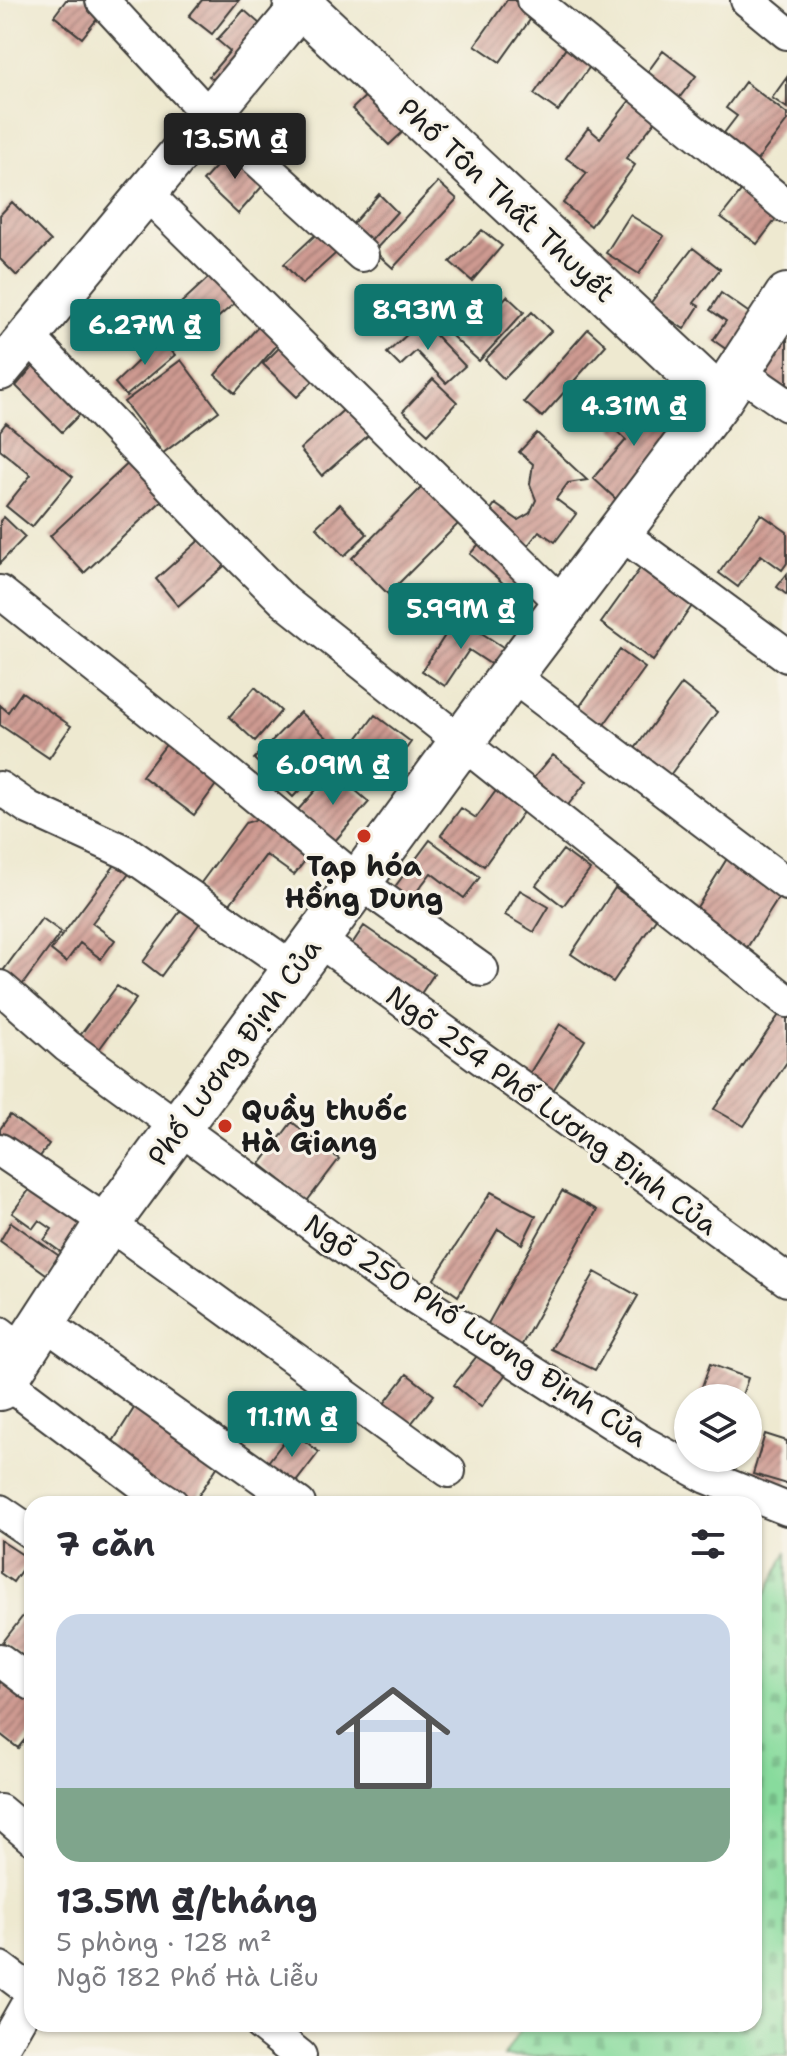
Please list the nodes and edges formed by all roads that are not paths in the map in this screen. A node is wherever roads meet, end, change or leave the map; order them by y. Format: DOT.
graph roads {
  1 [pos="102,0"];
  2 [pos="533,0"];
  3 [pos="747,0"];
  4 [pos="301,2"];
  5 [pos="787,33"];
  6 [pos="210,117"];
  7 [pos="146,193"];
  8 [pos="787,207"];
  9 [pos="362,255"];
  10 [pos="787,296"];
  11 [pos="28,336"];
  12 [pos="0,370"];
  13 [pos="729,385"];
  14 [pos="787,405"];
  15 [pos="619,532"];
  16 [pos="0,592"];
  17 [pos="564,605"];
  18 [pos="787,656"];
  19 [pos="511,675"];
  20 [pos="461,744"];
  21 [pos="0,788"];
  22 [pos="359,882"];
  23 [pos="787,884"];
  24 [pos="306,954"];
  25 [pos="482,970"];
  26 [pos="0,987"];
  27 [pos="787,1001"];
  28 [pos="180,1126"];
  29 [pos="0,1150"];
  30 [pos="108,1223"];
  31 [pos="787,1280"];
  32 [pos="14,1355"];
  33 [pos="449,1471"];
  34 [pos="160,1496"];
  35 [pos="284,1496"];
  36 [pos="754,1496"];
  37 [pos="762,1499"];
  38 [pos="787,1509"];
  39 [pos="0,1511"];
  40 [pos="24,1528"];
  41 [pos="0,1660"];
  42 [pos="24,1678"];
  43 [pos="0,1811"];
  44 [pos="24,1831"];
  45 [pos="0,1968"];
  46 [pos="24,1988"];
  47 [pos="24,2008"];
  48 [pos="270,2032"];
  49 [pos="0,2052"];
  50 [pos="300,2056"];
  1 -- 6 [label="street"];
  2 -- 8 [label="street"];
  3 -- 5 [label="street"];
  4 -- 6 [label="street"];
  4 -- 13 [label="main road, Phố Tôn Thất Thuyết"];
  6 -- 7 [label="street"];
  6 -- 9 [label="street"];
  7 -- 11 [label="street"];
  7 -- 17 [label="street"];
  10 -- 13 [label="main road, Phố Lương Định Của"];
  11 -- 12 [label="street"];
  11 -- 20 [label="street"];
  13 -- 14 [label="street"];
  13 -- 15 [label="main road, Phố Lương Định Của"];
  15 -- 17 [label="main road, Phố Lương Định Của"];
  15 -- 18 [label="street"];
  16 -- 22 [label="street"];
  17 -- 19 [label="main road, Phố Lương Định Của"];
  19 -- 20 [label="main road, Phố Lương Định Của"];
  19 -- 23 [label="street"];
  20 -- 22 [label="main road, Phố Lương Định Của"];
  20 -- 27 [label="street"];
  21 -- 24 [label="street, Ngõ 254 Phố Lương Định Của"];
  22 -- 24 [label="main road, Phố Lương Định Của"];
  22 -- 25 [label="street"];
  24 -- 28 [label="main road, Phố Lương Định Của"];
  24 -- 31 [label="street, Ngõ 254 Phố Lương Định Của"];
  26 -- 28 [label="street, Ngõ 250 Phố Lương Định Của"];
  28 -- 30 [label="main road, Phố Lương Định Của"];
  28 -- 36 [label="street, Ngõ 250 Phố Lương Định Của"];
  29 -- 30 [label="street"];
  30 -- 32 [label="main road, Phố Lương Định Của"];
  30 -- 33 [label="street"];
  32 -- 34 [label="street"];
  32 -- 35 [label="street"];
  37 -- 38 [label="street, Ngõ 250 Phố Lương Định Của"];
  39 -- 40 [label="street"];
  41 -- 42 [label="street"];
  43 -- 44 [label="street"];
  45 -- 46 [label="street"];
  47 -- 49 [label="street"];
  48 -- 50 [label="street"];
}
